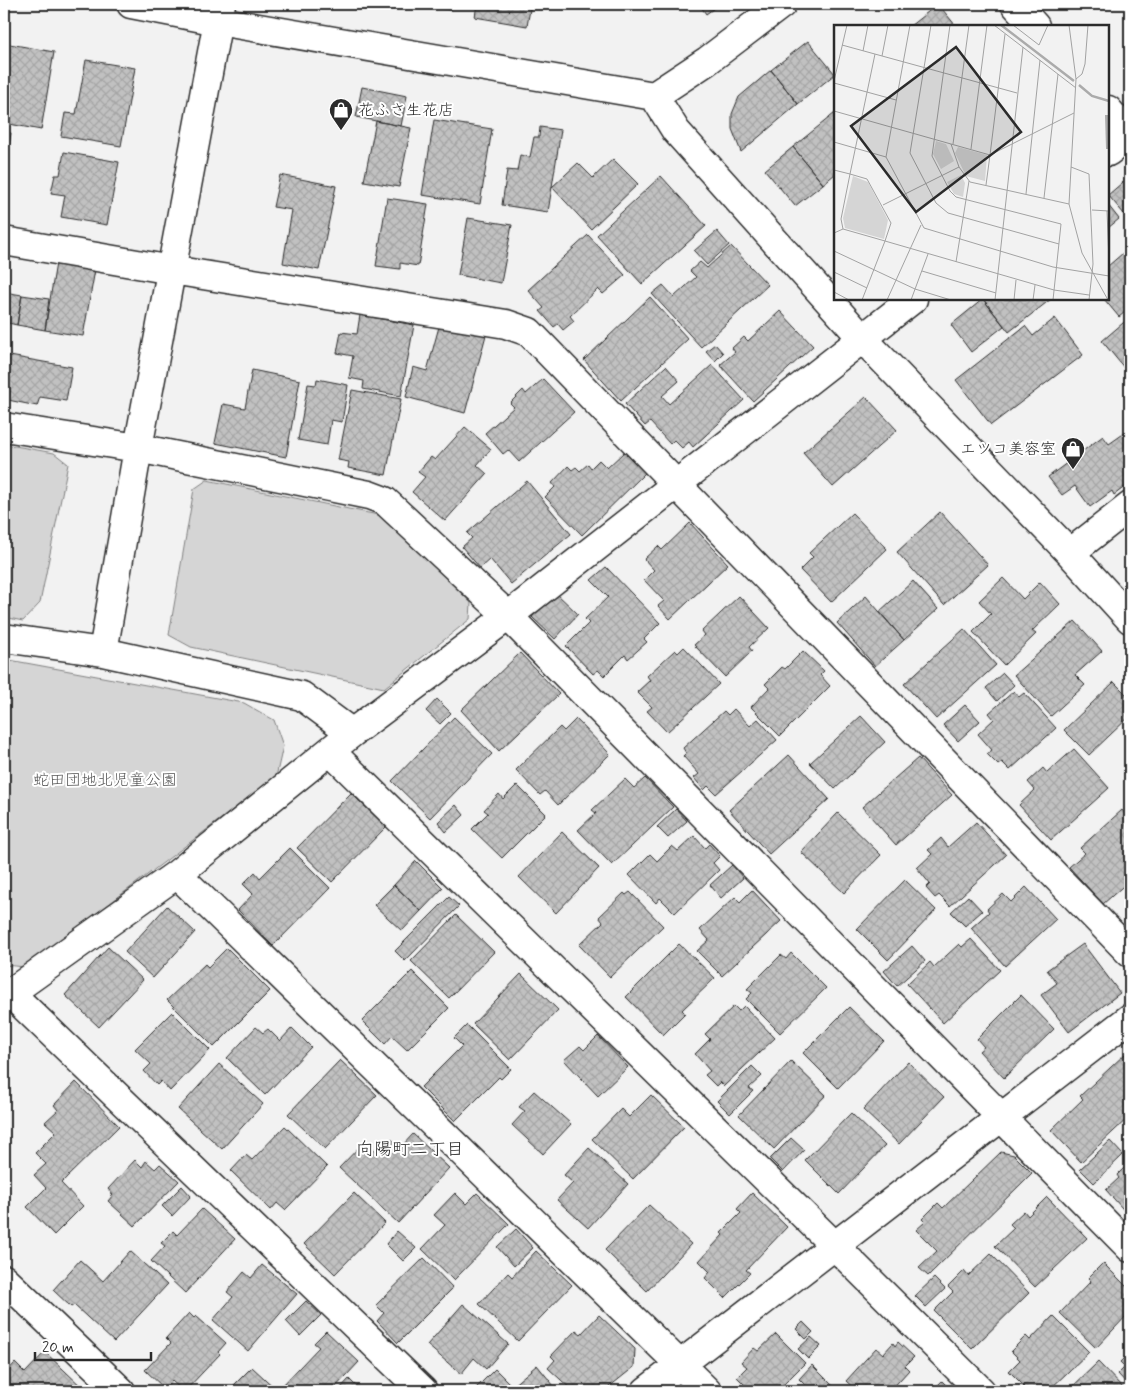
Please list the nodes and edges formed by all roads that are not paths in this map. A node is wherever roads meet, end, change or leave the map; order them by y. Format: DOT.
graph roads {
  1 [pos="131,4"];
  2 [pos="782,4"];
  3 [pos="1015,4"];
  4 [pos="220,12"];
  5 [pos="1033,25"];
  6 [pos="654,96"];
  7 [pos="1109,111"];
  8 [pos="1130,136"];
  9 [pos="1109,151"];
  10 [pos="4,241"];
  11 [pos="172,270"];
  12 [pos="913,300"];
  13 [pos="862,338"];
  14 [pos="4,427"];
  15 [pos="138,448"];
  16 [pos="678,484"];
  17 [pos="1130,506"];
  18 [pos="1070,552"];
  19 [pos="508,616"];
  20 [pos="1130,620"];
  21 [pos="4,638"];
  22 [pos="102,652"];
  23 [pos="352,733"];
  24 [pos="330,752"];
  25 [pos="177,874"];
  26 [pos="1130,953"];
  27 [pos="6,995"];
  28 [pos="1130,1018"];
  29 [pos="1002,1118"];
  30 [pos="835,1246"];
  31 [pos="1130,1248"];
  32 [pos="4,1278"];
  33 [pos="680,1365"];
  34 [pos="121,1391"];
  35 [pos="423,1391"];
  36 [pos="646,1391"];
  37 [pos="707,1391"];
  38 [pos="981,1391"];
  1 -- 4 [label="street"];
  2 -- 6 [label="street"];
  3 -- 5 [label="street"];
  4 -- 6 [label="street"];
  4 -- 11 [label="street"];
  6 -- 13 [label="street"];
  7 -- 8 [label="street"];
  8 -- 9 [label="street"];
  10 -- 11 [label="street"];
  11 -- 15 [label="street"];
  11 -- 16 [label="street"];
  12 -- 13 [label="street"];
  13 -- 16 [label="street"];
  13 -- 18 [label="street"];
  14 -- 15 [label="street"];
  15 -- 19 [label="street"];
  15 -- 22 [label="street"];
  16 -- 19 [label="street"];
  16 -- 26 [label="street"];
  17 -- 18 [label="street"];
  18 -- 20 [label="street"];
  19 -- 23 [label="street"];
  19 -- 29 [label="street"];
  21 -- 22 [label="street"];
  22 -- 23 [label="street"];
  23 -- 24 [label="street"];
  24 -- 25 [label="street"];
  24 -- 30 [label="street"];
  25 -- 27 [label="street"];
  25 -- 33 [label="street"];
  27 -- 35 [label="street"];
  28 -- 29 [label="street"];
  29 -- 30 [label="street"];
  29 -- 31 [label="street"];
  30 -- 33 [label="street"];
  30 -- 38 [label="street"];
  32 -- 34 [label="street"];
  33 -- 36 [label="street"];
  33 -- 37 [label="street"];
}
